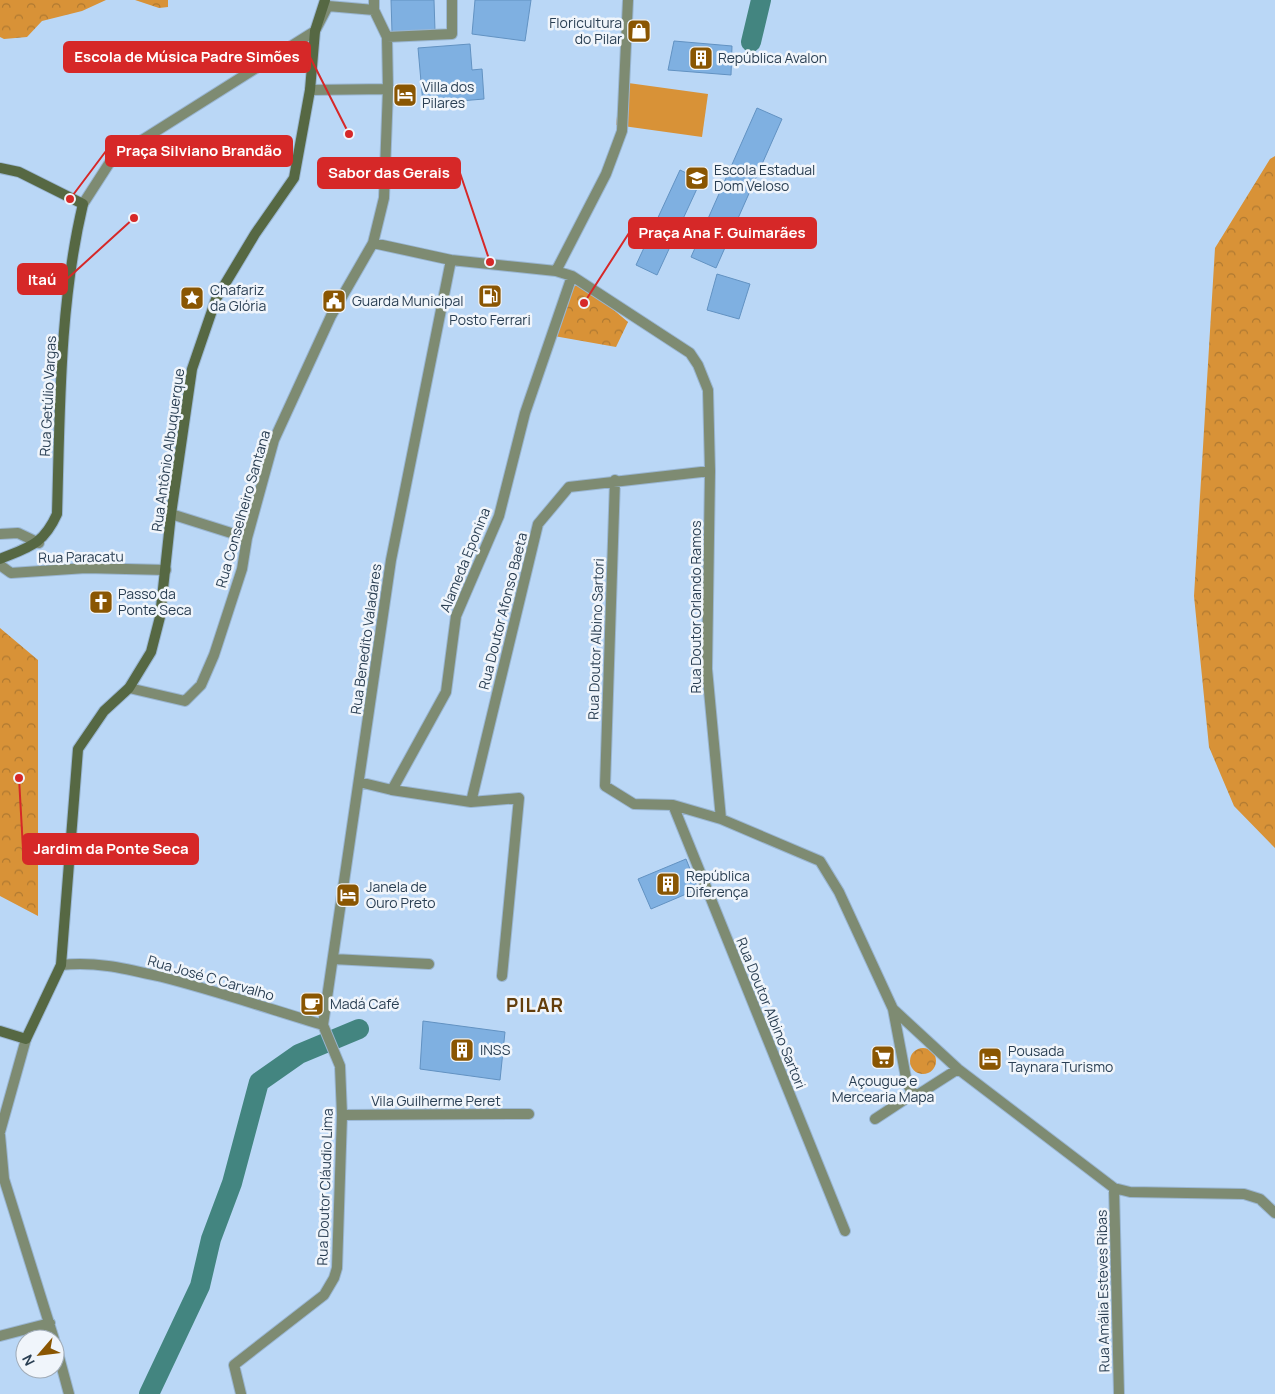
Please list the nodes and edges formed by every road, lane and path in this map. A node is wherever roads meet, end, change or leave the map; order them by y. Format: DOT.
graph roads {
  1 [pos="325,0"];
  2 [pos="452,0"];
  3 [pos="628,0"];
  4 [pos="374,5"];
  5 [pos="315,31"];
  6 [pos="387,37"];
  7 [pos="388,89"];
  8 [pos="310,90"];
  9 [pos="0,168"];
  10 [pos="83,204"];
  11 [pos="373,243"];
  12 [pos="451,260"];
  13 [pos="556,271"];
  14 [pos="572,276"];
  15 [pos="710,471"];
  16 [pos="614,480"];
  17 [pos="171,514"];
  18 [pos="0,534"];
  19 [pos="247,538"];
  20 [pos="39,543"];
  21 [pos="0,559"];
  22 [pos="0,565"];
  23 [pos="166,570"];
  24 [pos="129,688"];
  25 [pos="359,782"];
  26 [pos="392,790"];
  27 [pos="471,802"];
  28 [pos="673,805"];
  29 [pos="720,819"];
  30 [pos="333,959"];
  31 [pos="429,964"];
  32 [pos="61,965"];
  33 [pos="502,976"];
  34 [pos="893,1009"];
  35 [pos="324,1028"];
  36 [pos="0,1031"];
  37 [pos="26,1039"];
  38 [pos="958,1069"];
  39 [pos="913,1094"];
  40 [pos="529,1114"];
  41 [pos="342,1115"];
  42 [pos="875,1119"];
  43 [pos="0,1133"];
  44 [pos="1114,1188"];
  45 [pos="1275,1213"];
  46 [pos="845,1231"];
  47 [pos="50,1323"];
  48 [pos="52,1329"];
  49 [pos="0,1336"];
  50 [pos="65,1379"];
  51 [pos="69,1394"];
  52 [pos="241,1394"];
  53 [pos="1119,1394"];
  1 -- 5 [label="street, Rua Antônio Albuquerque"];
  2 -- 6 [label="street"];
  3 -- 13 [label="street"];
  4 -- 5 [label="street"];
  4 -- 6 [label="street"];
  5 -- 8 [label="street, Rua Antônio Albuquerque"];
  5 -- 10 [label="street"];
  6 -- 7 [label="street, Rua Conselheiro Santana"];
  7 -- 8 [label="street"];
  7 -- 11 [label="street, Rua Conselheiro Santana"];
  8 -- 17 [label="street, Rua Antônio Albuquerque"];
  9 -- 10 [label="street"];
  10 -- 20 [label="street, Rua Getúlio Vargas"];
  11 -- 12 [label="street, Rua Doutor Orlando Ramos"];
  11 -- 19 [label="street, Rua Conselheiro Santana"];
  12 -- 13 [label="street, Rua Doutor Orlando Ramos"];
  12 -- 25 [label="street, Rua Benedito Valadares"];
  13 -- 14 [label="street, Rua Doutor Orlando Ramos"];
  14 -- 15 [label="street, Rua Doutor Orlando Ramos"];
  14 -- 26 [label="street, Alameda Eponina"];
  15 -- 16 [label="street, Rua Doutor Afonso Baeta"];
  15 -- 29 [label="street, Rua Doutor Orlando Ramos"];
  16 -- 27 [label="street, Rua Doutor Afonso Baeta"];
  16 -- 28 [label="street, Rua Doutor Albino Sartori"];
  17 -- 19 [label="street"];
  17 -- 23 [label="street, Rua Antônio Albuquerque"];
  18 -- 20 [label="street"];
  19 -- 24 [label="street, Rua Conselheiro Santana"];
  20 -- 21 [label="street"];
  22 -- 23 [label="street, Rua Paracatu"];
  23 -- 24 [label="street, Rua Antônio Albuquerque"];
  24 -- 32 [label="street, Rua Antônio Albuquerque"];
  25 -- 26 [label="street"];
  25 -- 30 [label="street, Rua Benedito Valadares"];
  26 -- 27 [label="street"];
  27 -- 33 [label="street"];
  28 -- 29 [label="street, Rua Doutor Albino Sartori"];
  28 -- 46 [label="street, Rua Doutor Albino Sartori"];
  29 -- 34 [label="street"];
  30 -- 31 [label="street"];
  30 -- 35 [label="street, Rua Benedito Valadares"];
  32 -- 35 [label="street, Rua José C Carvalho"];
  32 -- 37 [label="street"];
  34 -- 38 [label="street"];
  34 -- 39 [label="street"];
  35 -- 41 [label="street, Rua Doutor Cláudio Lima"];
  36 -- 37 [label="street"];
  37 -- 43 [label="street"];
  38 -- 39 [label="street"];
  38 -- 44 [label="street"];
  39 -- 42 [label="street"];
  40 -- 41 [label="street, Vila Guilherme Peret"];
  41 -- 52 [label="street, Rua Doutor Cláudio Lima"];
  43 -- 47 [label="street"];
  44 -- 45 [label="street"];
  44 -- 53 [label="street, Rua Amália Esteves Ribas"];
  47 -- 48 [label="street"];
  47 -- 49 [label="street"];
  50 -- 51 [label="street"];
}
